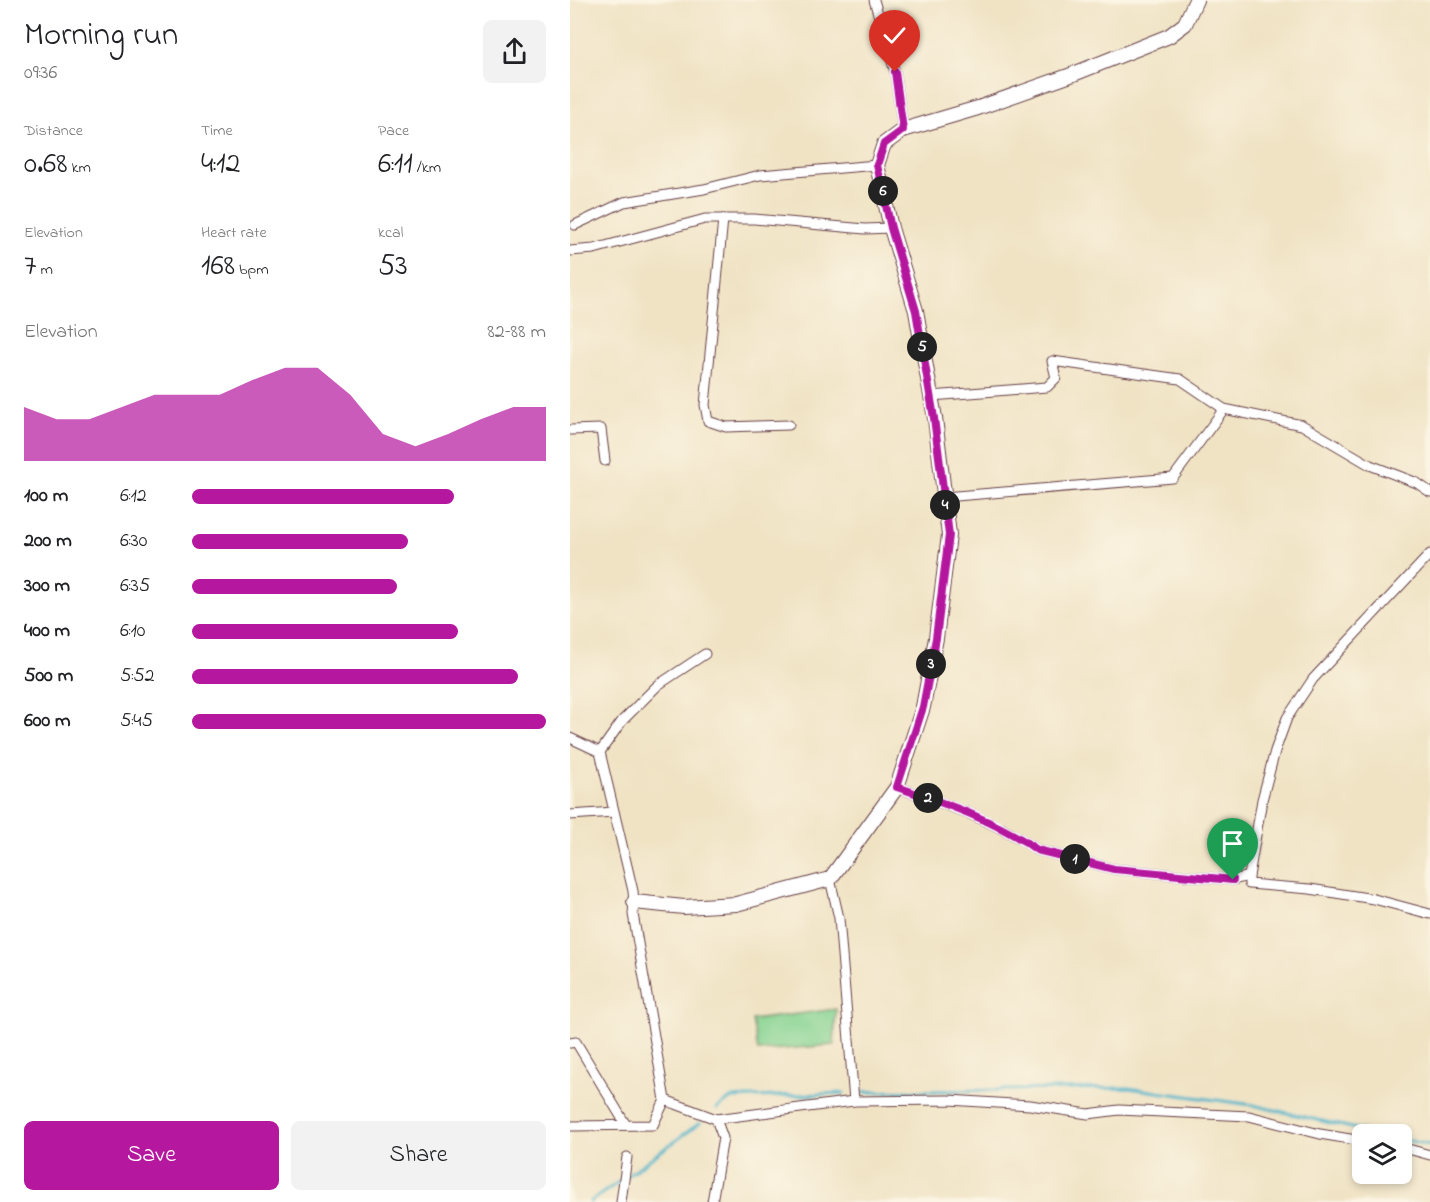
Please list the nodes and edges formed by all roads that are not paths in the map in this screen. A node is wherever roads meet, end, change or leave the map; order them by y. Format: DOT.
graph roads {
  1 [pos="874,0"];
  2 [pos="1196,0"];
  3 [pos="903,130"];
  4 [pos="877,165"];
  5 [pos="723,219"];
  6 [pos="575,225"];
  7 [pos="891,228"];
  8 [pos="570,251"];
  9 [pos="931,396"];
  10 [pos="1224,409"];
  11 [pos="789,425"];
  12 [pos="570,430"];
  13 [pos="605,461"];
  14 [pos="1430,492"];
  15 [pos="944,497"];
  16 [pos="1430,554"];
  17 [pos="1421,564"];
  18 [pos="1430,571"];
  19 [pos="705,654"];
  20 [pos="570,738"];
  21 [pos="600,752"];
  22 [pos="897,787"];
  23 [pos="614,812"];
  24 [pos="570,815"];
  25 [pos="1249,876"];
  26 [pos="830,879"];
  27 [pos="634,902"];
  28 [pos="1430,914"];
  29 [pos="570,1042"];
  30 [pos="665,1100"];
  31 [pos="854,1101"];
  32 [pos="716,1119"];
  33 [pos="626,1125"];
  34 [pos="570,1126"];
  35 [pos="1352,1139"];
  36 [pos="1412,1150"];
  37 [pos="1430,1155"];
  38 [pos="627,1157"];
  39 [pos="621,1202"];
  40 [pos="712,1202"];
  1 -- 3 [label="street"];
  2 -- 3 [label="main road"];
  3 -- 4 [label="main road"];
  4 -- 6 [label="street"];
  4 -- 7 [label="main road"];
  5 -- 7 [label="street"];
  5 -- 8 [label="street"];
  5 -- 11 [label="street"];
  7 -- 9 [label="main road"];
  9 -- 10 [label="street"];
  9 -- 15 [label="main road"];
  10 -- 14 [label="street"];
  10 -- 15 [label="street"];
  12 -- 13 [label="street"];
  15 -- 22 [label="main road"];
  16 -- 17 [label="street"];
  17 -- 18 [label="street"];
  17 -- 25 [label="street"];
  19 -- 21 [label="street"];
  20 -- 21 [label="street"];
  21 -- 23 [label="street"];
  22 -- 25 [label="street"];
  22 -- 26 [label="main road"];
  23 -- 24 [label="street"];
  23 -- 27 [label="street"];
  25 -- 28 [label="street"];
  26 -- 27 [label="main road"];
  26 -- 31 [label="street"];
  27 -- 30 [label="street"];
  29 -- 33 [label="street"];
  30 -- 32 [label="street"];
  30 -- 33 [label="street"];
  31 -- 32 [label="street"];
  31 -- 35 [label="street"];
  32 -- 40 [label="street"];
  33 -- 34 [label="street"];
  36 -- 37 [label="street"];
  38 -- 39 [label="street"];
}
